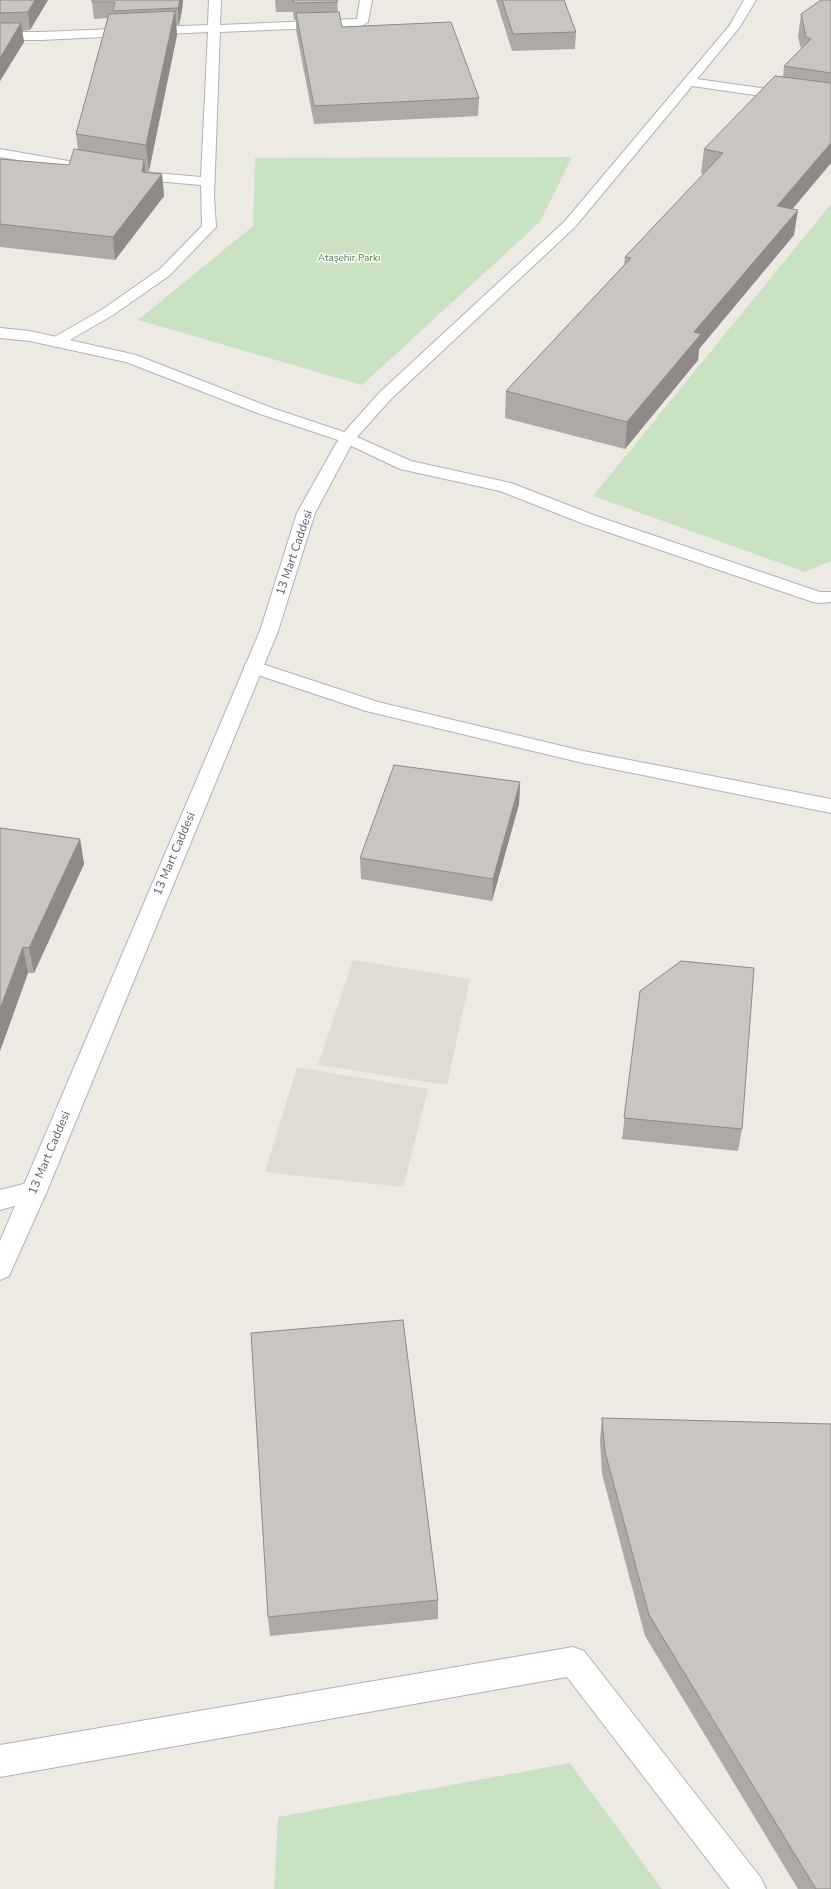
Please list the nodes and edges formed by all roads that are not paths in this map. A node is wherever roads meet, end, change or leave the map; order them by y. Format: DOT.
graph roads {
  1 [pos="215,0"];
  2 [pos="366,0"];
  3 [pos="750,0"];
  4 [pos="214,29"];
  5 [pos="0,36"];
  6 [pos="689,82"];
  7 [pos="831,102"];
  8 [pos="0,153"];
  9 [pos="102,170"];
  10 [pos="117,173"];
  11 [pos="208,182"];
  12 [pos="0,333"];
  13 [pos="56,342"];
  14 [pos="347,438"];
  15 [pos="831,597"];
  16 [pos="253,668"];
  17 [pos="831,806"];
  18 [pos="35,1191"];
  19 [pos="0,1200"];
  20 [pos="0,1269"];
  21 [pos="0,1761"];
  22 [pos="750,1889"];
  1 -- 4 [label="street"];
  2 -- 4 [label="street"];
  3 -- 6 [label="street, 13 Mart Caddesi"];
  4 -- 5 [label="street"];
  4 -- 11 [label="street"];
  6 -- 7 [label="street"];
  6 -- 14 [label="street, 13 Mart Caddesi"];
  8 -- 9 [label="street"];
  10 -- 11 [label="street"];
  11 -- 13 [label="street"];
  12 -- 13 [label="street"];
  13 -- 14 [label="street"];
  14 -- 15 [label="street"];
  14 -- 16 [label="street, 13 Mart Caddesi"];
  16 -- 17 [label="street"];
  16 -- 18 [label="street, 13 Mart Caddesi"];
  18 -- 19 [label="street"];
  18 -- 20 [label="street, 13 Mart Caddesi"];
  21 -- 22 [label="street"];
}
